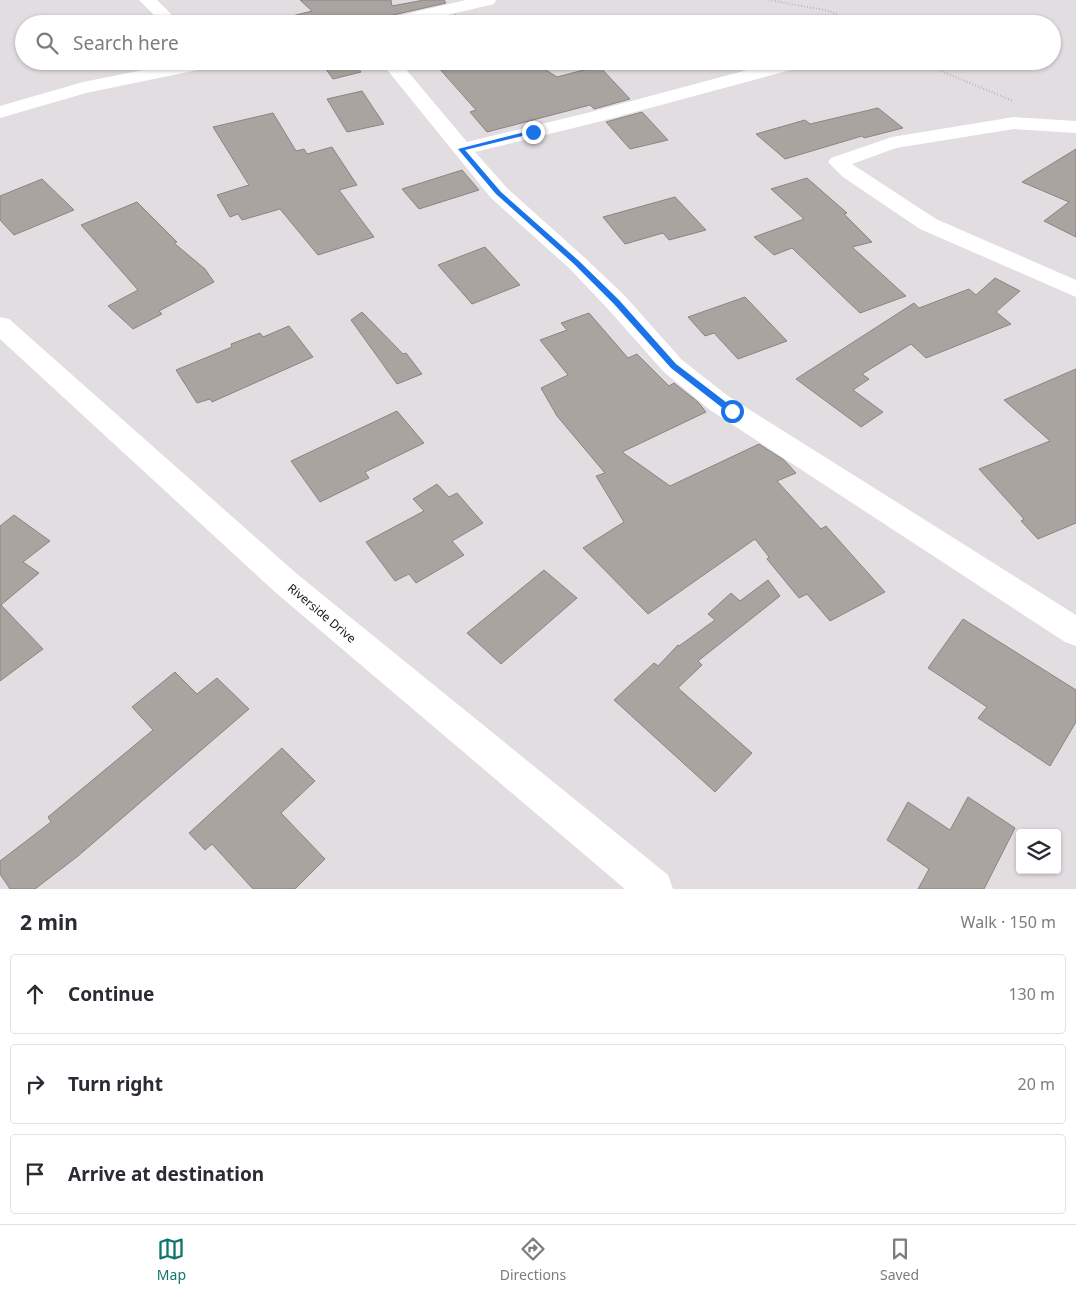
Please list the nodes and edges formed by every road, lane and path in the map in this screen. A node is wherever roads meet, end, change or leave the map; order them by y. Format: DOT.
graph roads {
  1 [pos="147,0"];
  2 [pos="488,0"];
  3 [pos="769,0"];
  4 [pos="163,15"];
  5 [pos="424,15"];
  6 [pos="836,15"];
  7 [pos="170,70"];
  8 [pos="396,70"];
  9 [pos="769,70"];
  10 [pos="938,70"];
  11 [pos="1014,102"];
  12 [pos="0,112"];
  13 [pos="1076,127"];
  14 [pos="461,149"];
  15 [pos="1076,289"];
  16 [pos="0,325"];
  17 [pos="1076,632"];
  18 [pos="654,889"];
  1 -- 4 [label="street"];
  2 -- 5 [label="street"];
  3 -- 6 [label="path"];
  7 -- 12 [label="street"];
  8 -- 14 [label="street"];
  9 -- 14 [label="street"];
  10 -- 11 [label="path"];
  13 -- 15 [label="street"];
  14 -- 17 [label="street"];
  16 -- 18 [label="street, Riverside Drive"];
}
